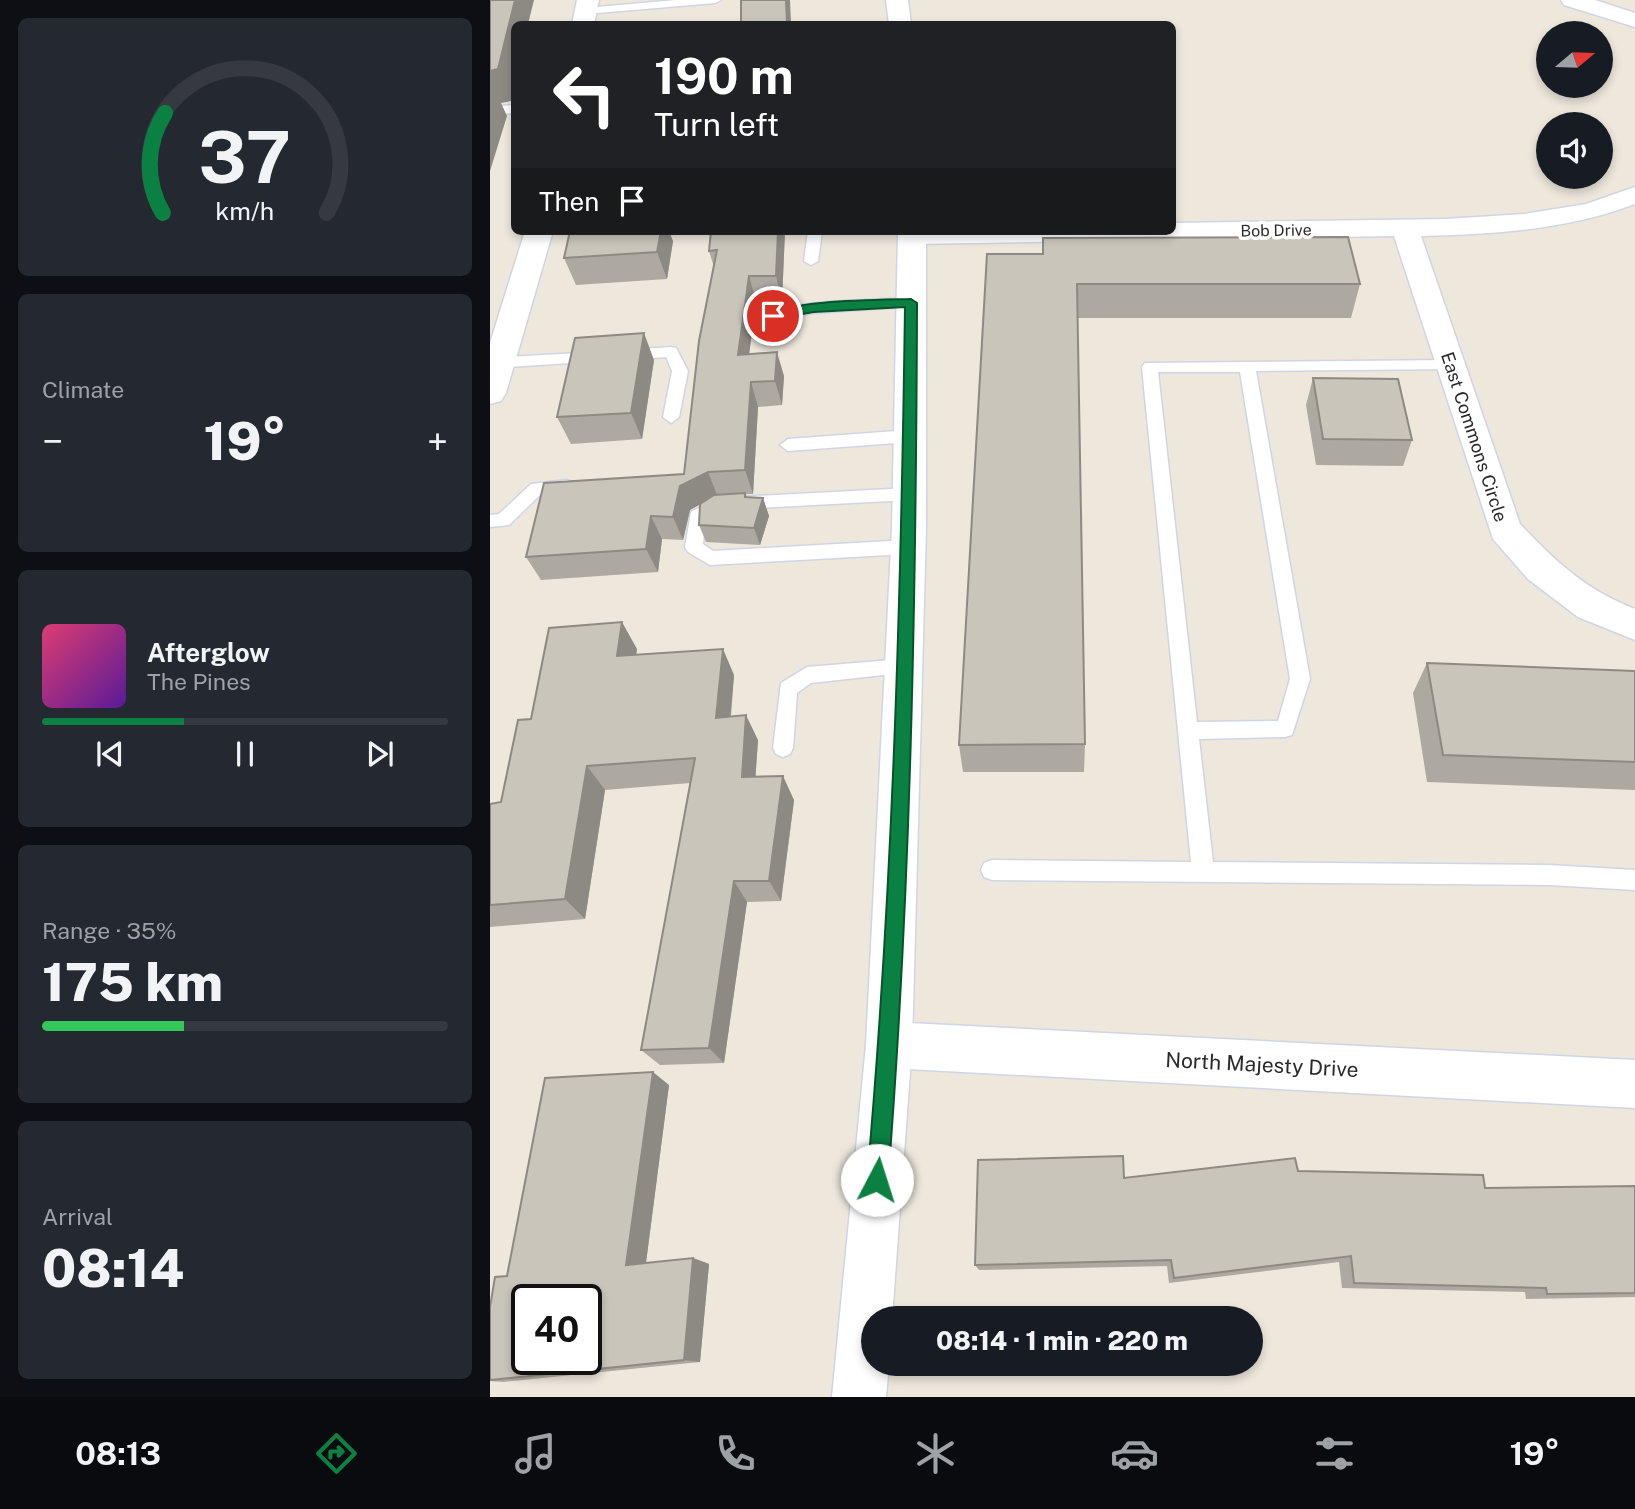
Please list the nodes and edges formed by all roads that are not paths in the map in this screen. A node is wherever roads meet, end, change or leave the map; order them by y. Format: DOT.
graph roads {
  1 [pos="715,0"];
  2 [pos="897,0"];
  3 [pos="1572,0"];
  4 [pos="646,3"];
  5 [pos="586,12"];
  6 [pos="1635,20"];
  7 [pos="900,21"];
  8 [pos="511,109"];
  9 [pos="490,111"];
  10 [pos="1635,195"];
  11 [pos="1405,228"];
  12 [pos="1176,231"];
  13 [pos="538,235"];
  14 [pos="814,235"];
  15 [pos="913,235"];
  16 [pos="811,261"];
  17 [pos="911,303"];
  18 [pos="773,316"];
  19 [pos="495,362"];
  20 [pos="1451,365"];
  21 [pos="1247,366"];
  22 [pos="490,393"];
  23 [pos="671,417"];
  24 [pos="910,436"];
  25 [pos="788,445"];
  26 [pos="579,485"];
  27 [pos="909,494"];
  28 [pos="490,521"];
  29 [pos="908,547"];
  30 [pos="1635,625"];
  31 [pos="903,667"];
  32 [pos="1188,731"];
  33 [pos="783,748"];
  34 [pos="992,870"];
  35 [pos="1203,871"];
  36 [pos="1635,880"];
  37 [pos="889,1045"];
  38 [pos="1635,1084"];
  39 [pos="859,1397"];
  1 -- 4 [label="lane"];
  2 -- 7 [label="street"];
  3 -- 6 [label="street"];
  4 -- 5 [label="lane"];
  8 -- 9 [label="lane"];
  10 -- 11 [label="street, Bob Drive"];
  11 -- 12 [label="street, Bob Drive"];
  11 -- 20 [label="street, East Commons Circle"];
  13 -- 19 [label="street"];
  14 -- 16 [label="lane"];
  15 -- 17 [label="street"];
  17 -- 18 [label="lane"];
  17 -- 24 [label="street"];
  19 -- 22 [label="street"];
  19 -- 23 [label="lane"];
  20 -- 21 [label="lane"];
  20 -- 30 [label="street, East Commons Circle"];
  21 -- 32 [label="lane"];
  21 -- 32 [label="lane"];
  24 -- 25 [label="lane"];
  24 -- 27 [label="street"];
  26 -- 28 [label="lane"];
  27 -- 29 [label="street"];
  27 -- 29 [label="lane"];
  29 -- 31 [label="street"];
  31 -- 33 [label="lane"];
  31 -- 37 [label="street"];
  32 -- 35 [label="lane"];
  34 -- 35 [label="lane"];
  35 -- 36 [label="lane"];
  37 -- 38 [label="street, North Majesty Drive"];
  37 -- 39 [label="street"];
}
